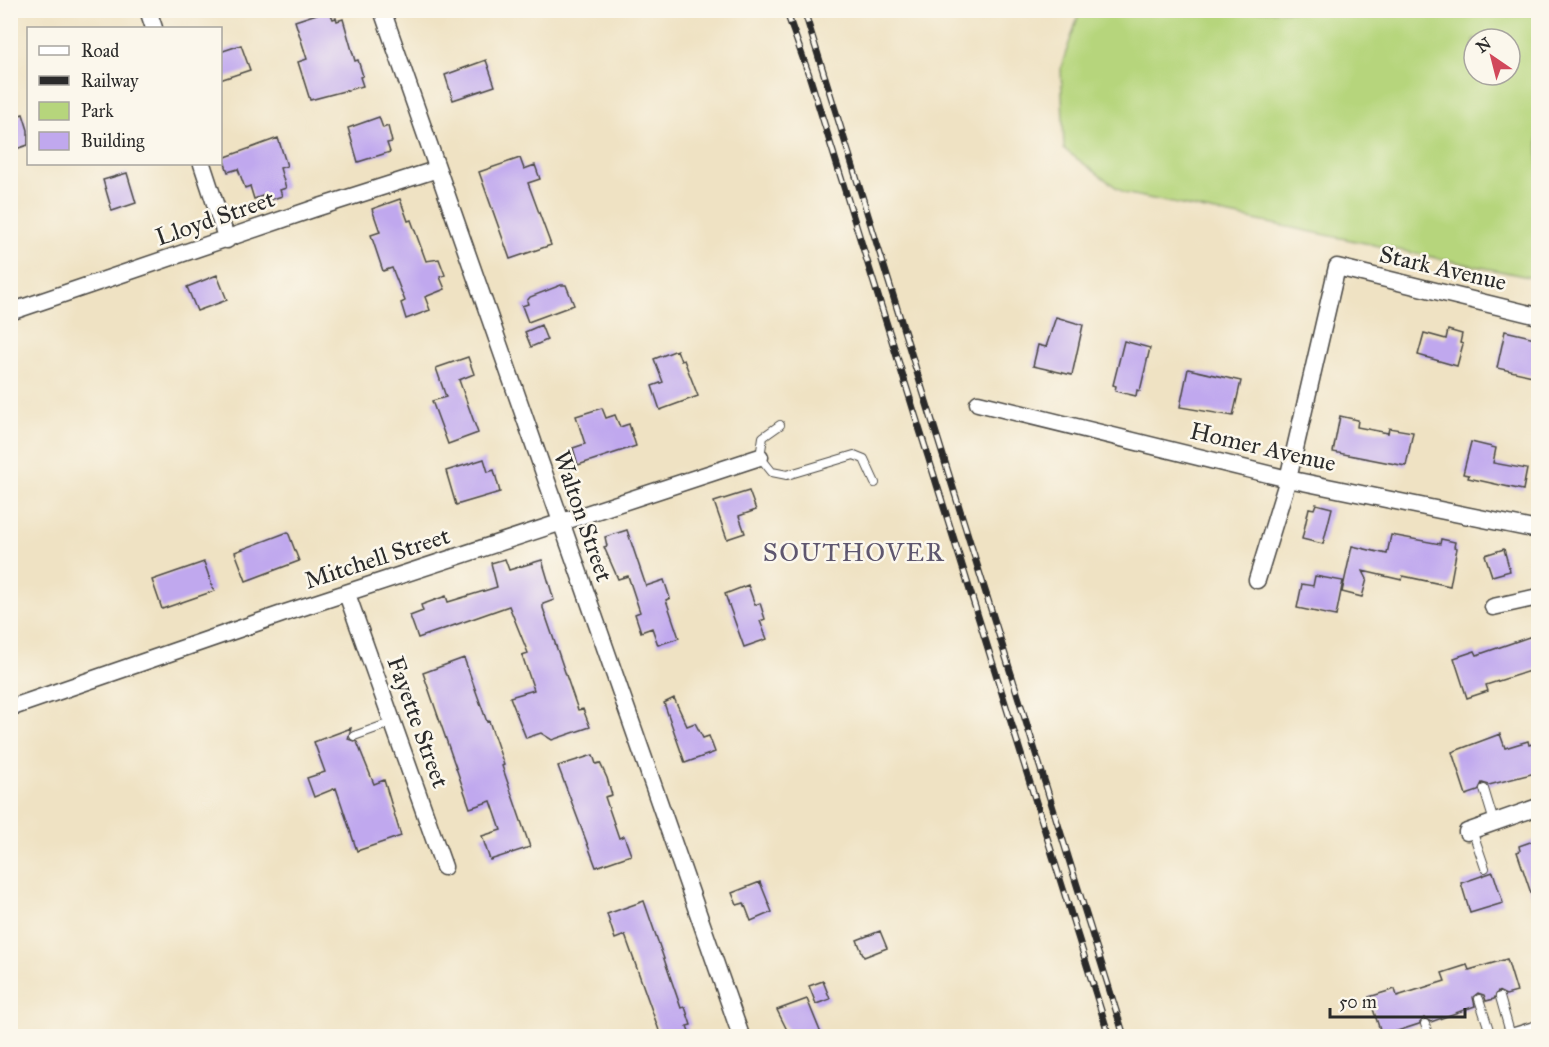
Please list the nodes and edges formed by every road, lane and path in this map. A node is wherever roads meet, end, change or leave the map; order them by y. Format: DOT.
graph roads {
  1 [pos="148,10"];
  2 [pos="382,10"];
  3 [pos="154,27"];
  4 [pos="202,165"];
  5 [pos="435,170"];
  6 [pos="227,240"];
  7 [pos="10,312"];
  8 [pos="1539,316"];
  9 [pos="978,403"];
  10 [pos="780,425"];
  11 [pos="759,457"];
  12 [pos="1288,479"];
  13 [pos="875,483"];
  14 [pos="560,522"];
  15 [pos="1539,530"];
  16 [pos="1257,579"];
  17 [pos="347,594"];
  18 [pos="1539,597"];
  19 [pos="1493,607"];
  20 [pos="10,708"];
  21 [pos="393,722"];
  22 [pos="354,736"];
  23 [pos="1484,789"];
  24 [pos="1538,810"];
  25 [pos="1494,822"];
  26 [pos="1469,831"];
  27 [pos="444,867"];
  28 [pos="1485,868"];
  29 [pos="1500,997"];
  30 [pos="1479,999"];
  31 [pos="1425,1024"];
  32 [pos="1539,1029"];
  33 [pos="741,1036"];
  34 [pos="1429,1036"];
  35 [pos="1491,1036"];
  36 [pos="1513,1036"];
  1 -- 3 [label="street"];
  2 -- 5 [label="street, Walton Street"];
  4 -- 6 [label="street"];
  5 -- 6 [label="street, Lloyd Street"];
  5 -- 14 [label="street, Walton Street"];
  6 -- 7 [label="street, Lloyd Street"];
  8 -- 12 [label="street, Stark Avenue"];
  9 -- 12 [label="street, Homer Avenue"];
  10 -- 11 [label="lane"];
  11 -- 13 [label="lane"];
  11 -- 14 [label="street, Mitchell Street"];
  12 -- 15 [label="street, Homer Avenue"];
  12 -- 16 [label="street"];
  14 -- 17 [label="street, Mitchell Street"];
  14 -- 33 [label="street, Walton Street"];
  17 -- 20 [label="street, Mitchell Street"];
  17 -- 21 [label="street, Fayette Street"];
  18 -- 19 [label="street"];
  21 -- 22 [label="lane"];
  21 -- 27 [label="street, Fayette Street"];
  23 -- 25 [label="lane"];
  24 -- 25 [label="street"];
  25 -- 26 [label="street"];
  26 -- 28 [label="lane"];
  29 -- 36 [label="lane"];
  30 -- 35 [label="lane"];
  31 -- 34 [label="lane"];
  32 -- 36 [label="street"];
}
